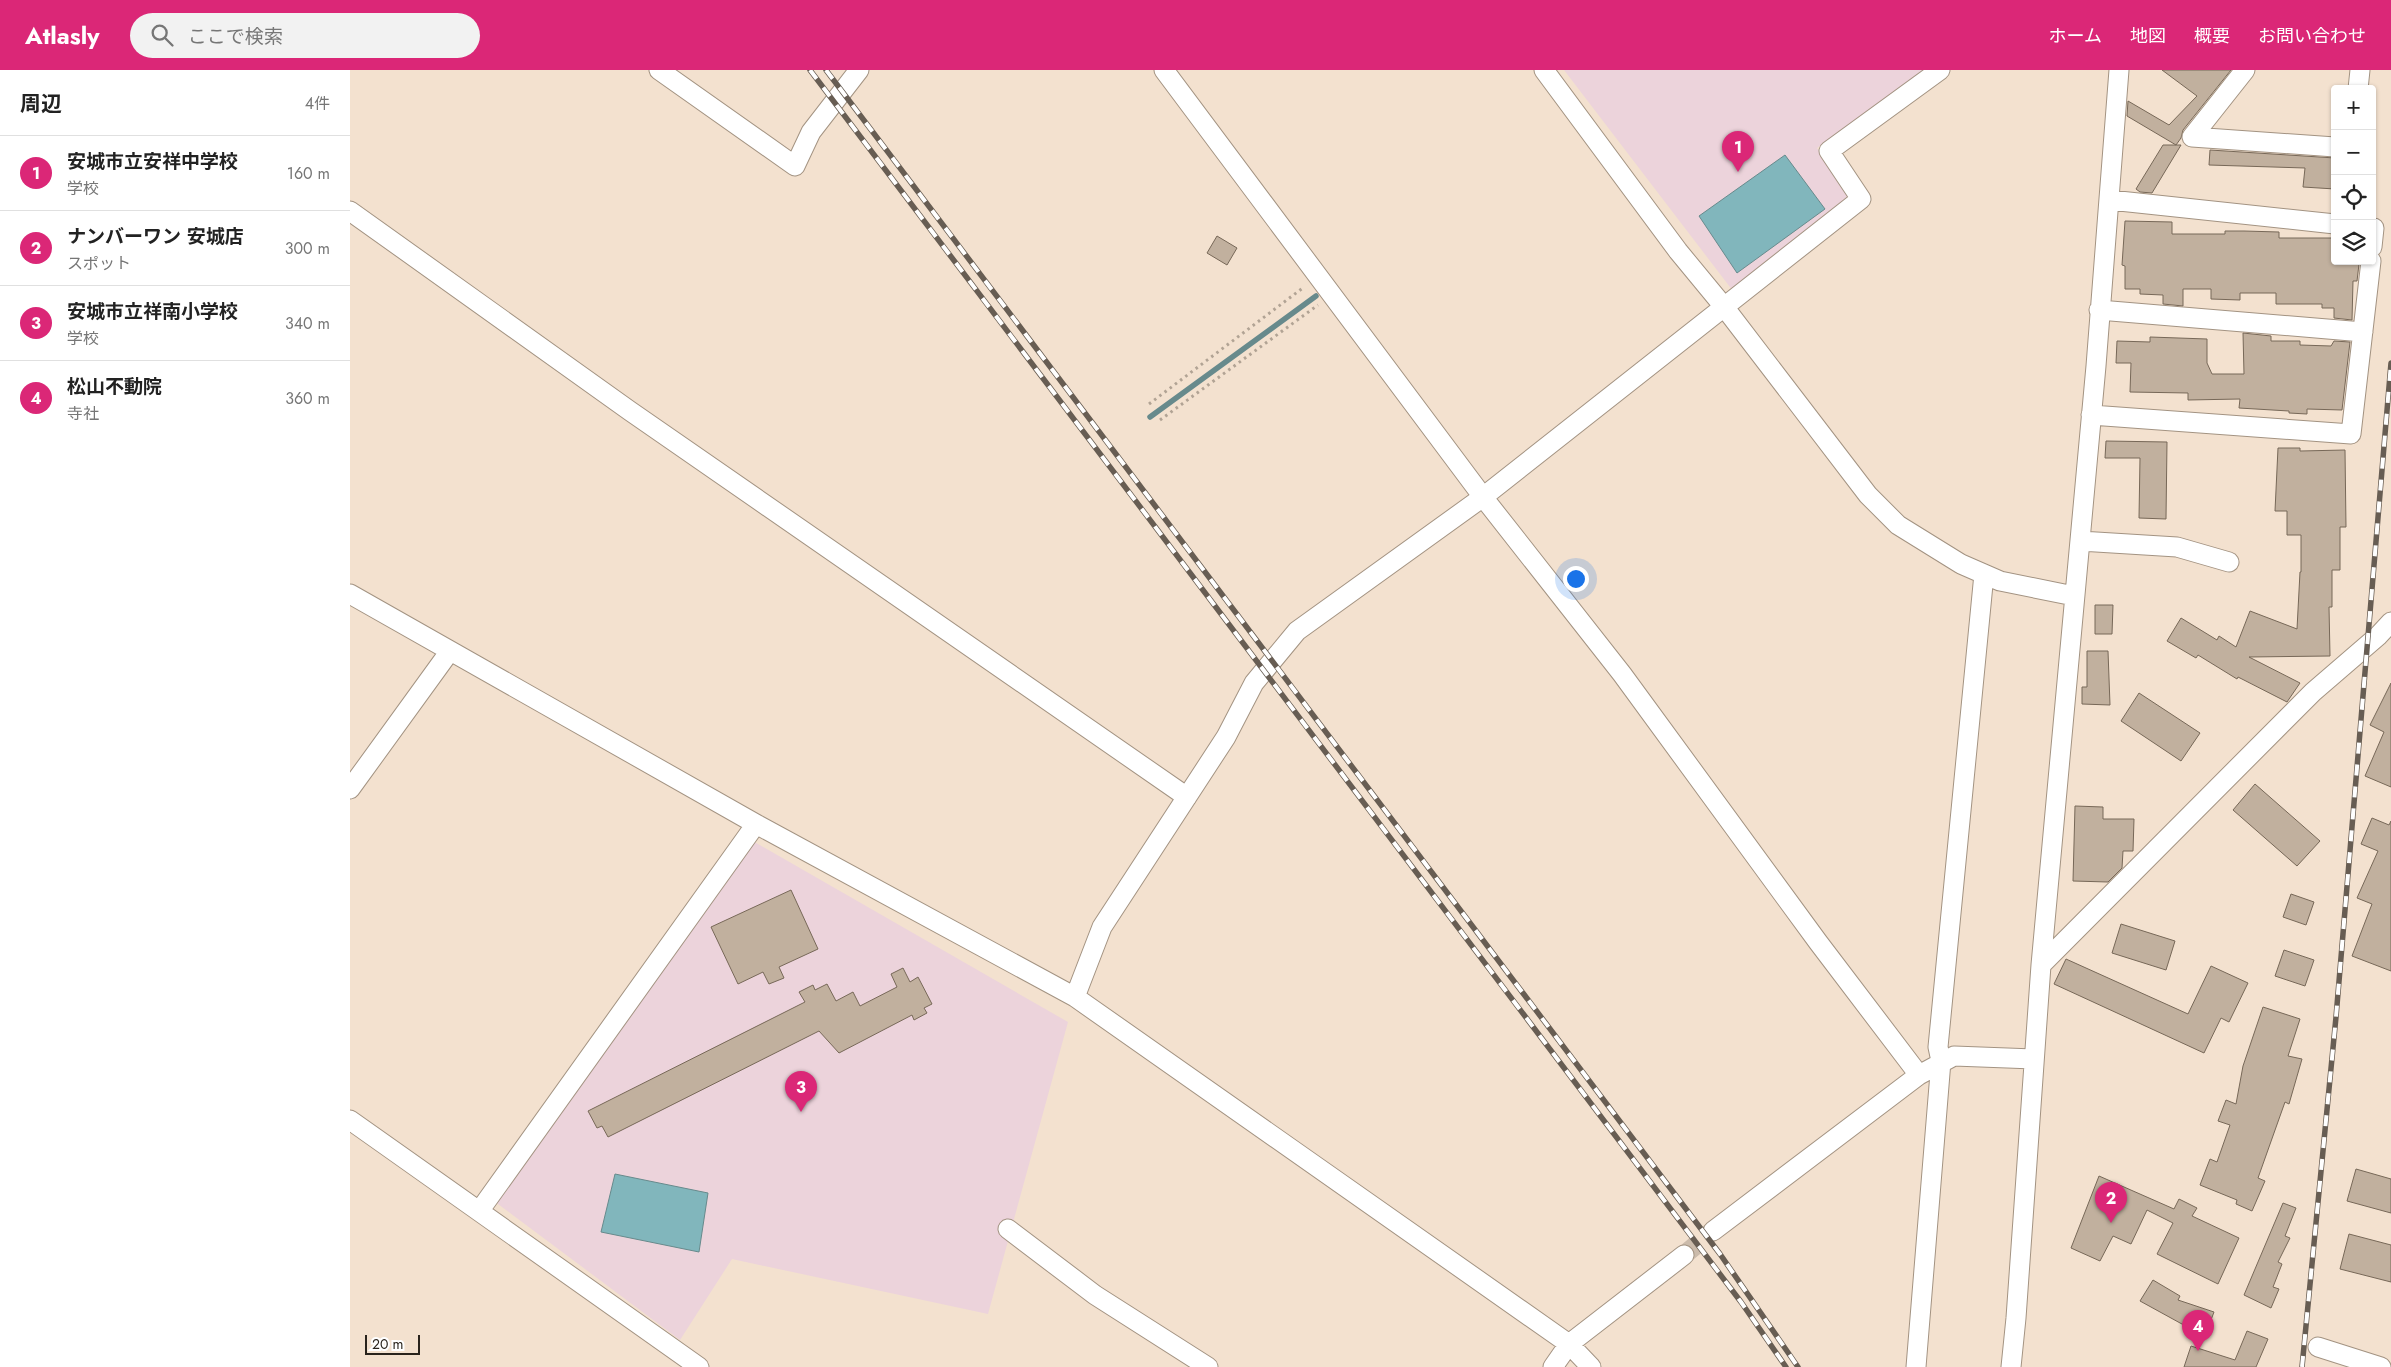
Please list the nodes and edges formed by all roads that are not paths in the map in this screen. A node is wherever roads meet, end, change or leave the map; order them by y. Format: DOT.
graph roads {
  1 [pos="659,70"];
  2 [pos="859,70"];
  3 [pos="1164,70"];
  4 [pos="1544,70"];
  5 [pos="1940,70"];
  6 [pos="2119,70"];
  7 [pos="2245,70"];
  8 [pos="2360,70"];
  9 [pos="2358,85"];
  10 [pos="2331,148"];
  11 [pos="2110,200"];
  12 [pos="350,212"];
  13 [pos="2331,224"];
  14 [pos="2371,265"];
  15 [pos="1725,308"];
  16 [pos="2099,310"];
  17 [pos="2363,332"];
  18 [pos="2091,415"];
  19 [pos="1483,497"];
  20 [pos="2080,541"];
  21 [pos="2229,562"];
  22 [pos="1984,574"];
  23 [pos="350,594"];
  24 [pos="2074,596"];
  25 [pos="2391,622"];
  26 [pos="2385,640"];
  27 [pos="450,651"];
  28 [pos="350,789"];
  29 [pos="1186,797"];
  30 [pos="756,824"];
  31 [pos="2041,965"];
  32 [pos="1075,997"];
  33 [pos="2034,1059"];
  34 [pos="1941,1061"];
  35 [pos="1919,1075"];
  36 [pos="350,1120"];
  37 [pos="480,1210"];
  38 [pos="1008,1229"];
  39 [pos="1713,1231"];
  40 [pos="1684,1255"];
  41 [pos="1569,1344"];
  42 [pos="2318,1347"];
  43 [pos="699,1367"];
  44 [pos="1208,1367"];
  45 [pos="1553,1367"];
  46 [pos="1590,1367"];
  47 [pos="1916,1367"];
  48 [pos="2011,1367"];
  49 [pos="2381,1367"];
  1 -- 2 [label="street"];
  3 -- 19 [label="street"];
  4 -- 15 [label="street"];
  5 -- 15 [label="street"];
  6 -- 11 [label="street"];
  7 -- 10 [label="street"];
  8 -- 9 [label="street"];
  11 -- 13 [label="street"];
  11 -- 16 [label="street"];
  12 -- 29 [label="street"];
  14 -- 17 [label="street"];
  15 -- 19 [label="street"];
  15 -- 22 [label="street"];
  16 -- 17 [label="street"];
  16 -- 18 [label="street"];
  17 -- 18 [label="street"];
  18 -- 20 [label="street"];
  19 -- 29 [label="street"];
  19 -- 35 [label="street"];
  20 -- 21 [label="street"];
  20 -- 24 [label="street"];
  22 -- 24 [label="street"];
  22 -- 34 [label="street"];
  23 -- 27 [label="street"];
  24 -- 31 [label="street"];
  25 -- 26 [label="street"];
  26 -- 31 [label="street"];
  27 -- 28 [label="street"];
  27 -- 30 [label="street"];
  29 -- 32 [label="street"];
  30 -- 32 [label="street"];
  30 -- 37 [label="street"];
  31 -- 33 [label="street"];
  32 -- 41 [label="street"];
  33 -- 34 [label="street"];
  33 -- 48 [label="street"];
  34 -- 35 [label="street"];
  34 -- 47 [label="street"];
  35 -- 39 [label="street"];
  36 -- 37 [label="street"];
  37 -- 43 [label="street"];
  38 -- 44 [label="street"];
  40 -- 41 [label="street"];
  41 -- 45 [label="street"];
  41 -- 46 [label="street"];
  42 -- 49 [label="street"];
}
